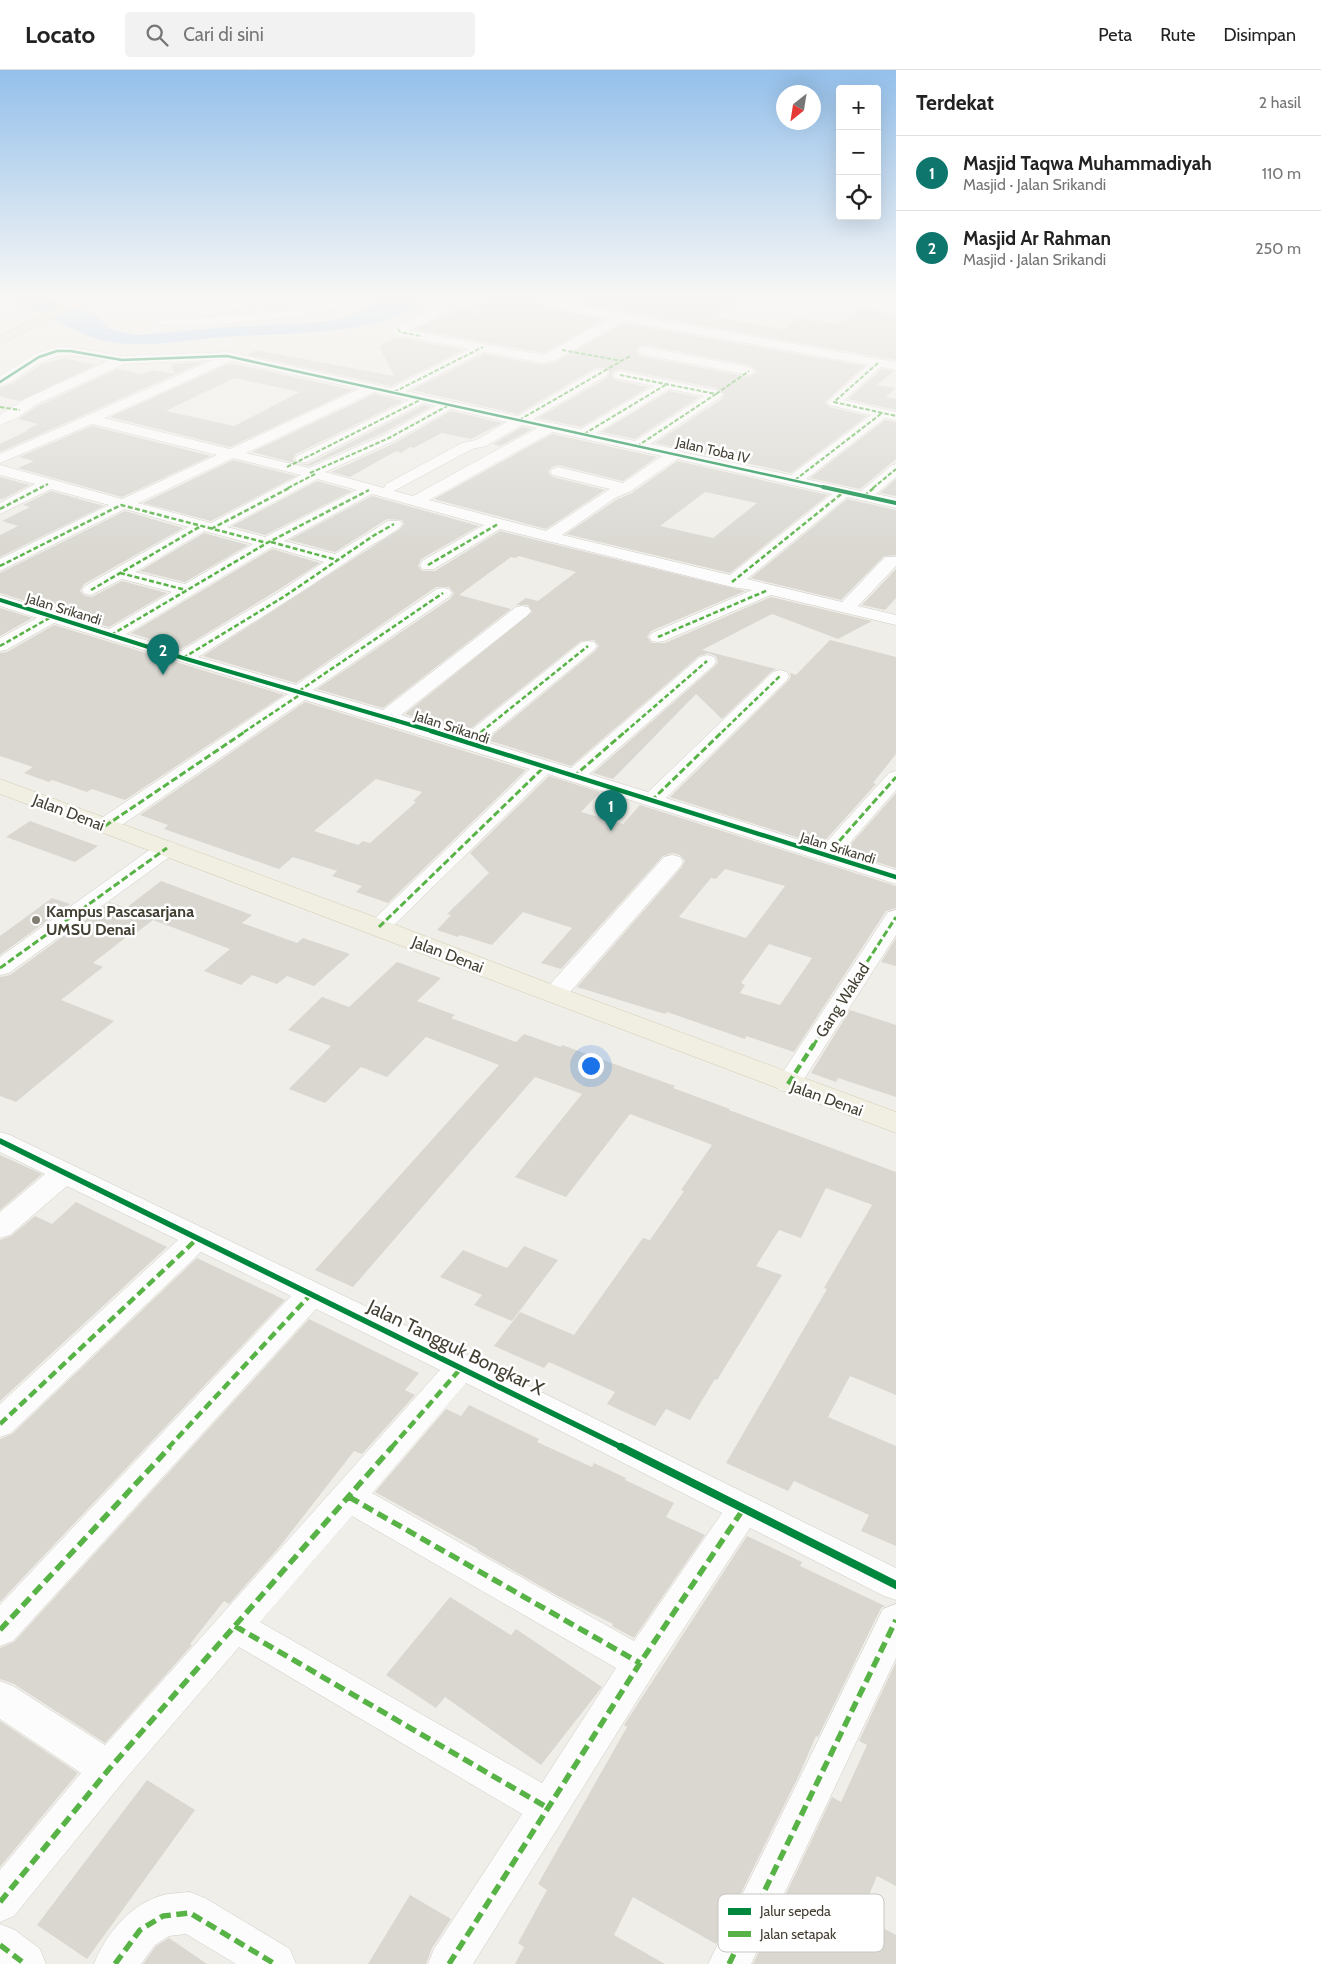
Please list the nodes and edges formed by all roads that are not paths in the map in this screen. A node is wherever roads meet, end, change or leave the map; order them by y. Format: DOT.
graph roads {
  1 [pos="66,385"];
  2 [pos="168,385"];
  3 [pos="360,385"];
  4 [pos="407,385"];
  5 [pos="580,385"];
  6 [pos="665,385"];
  7 [pos="674,385"];
  8 [pos="728,385"];
  9 [pos="853,385"];
  10 [pos="372,388"];
  11 [pos="392,393"];
  12 [pos="716,394"];
  13 [pos="420,400"];
  14 [pos="449,405"];
  15 [pos="889,414"];
  16 [pos="90,420"];
  17 [pos="519,420"];
  18 [pos="0,421"];
  19 [pos="550,427"];
  20 [pos="584,434"];
  21 [pos="639,445"];
  22 [pos="231,453"];
  23 [pos="676,453"];
  24 [pos="0,459"];
  25 [pos="286,467"];
  26 [pos="896,469"];
  27 [pos="0,470"];
  28 [pos="558,472"];
  29 [pos="312,473"];
  30 [pos="795,480"];
  31 [pos="48,484"];
  32 [pos="391,487"];
  33 [pos="626,488"];
  34 [pos="369,490"];
  35 [pos="845,491"];
  36 [pos="864,496"];
  37 [pos="414,502"];
  38 [pos="896,502"];
  39 [pos="121,505"];
  40 [pos="0,508"];
  41 [pos="394,524"];
  42 [pos="498,524"];
  43 [pos="206,527"];
  44 [pos="549,536"];
  45 [pos="269,542"];
  46 [pos="338,560"];
  47 [pos="891,561"];
  48 [pos="428,565"];
  49 [pos="0,566"];
  50 [pos="120,573"];
  51 [pos="732,582"];
  52 [pos="91,590"];
  53 [pos="186,590"];
  54 [pos="768,590"];
  55 [pos="443,594"];
  56 [pos="0,600"];
  57 [pos="846,608"];
  58 [pos="522,611"];
  59 [pos="51,617"];
  60 [pos="896,620"];
  61 [pos="111,635"];
  62 [pos="658,637"];
  63 [pos="0,646"];
  64 [pos="588,646"];
  65 [pos="183,658"];
  66 [pos="707,661"];
  67 [pos="780,676"];
  68 [pos="301,691"];
  69 [pos="386,717"];
  70 [pos="468,743"];
  71 [pos="543,768"];
  72 [pos="573,777"];
  73 [pos="896,777"];
  74 [pos="0,786"];
  75 [pos="651,801"];
  76 [pos="105,826"];
  77 [pos="167,848"];
  78 [pos="826,856"];
  79 [pos="672,862"];
  80 [pos="896,877"];
  81 [pos="896,917"];
  82 [pos="379,927"];
  83 [pos="0,968"];
  84 [pos="554,995"];
  85 [pos="788,1084"];
  86 [pos="896,1123"];
  87 [pos="0,1142"];
  88 [pos="64,1173"];
  89 [pos="0,1228"];
  90 [pos="198,1238"];
  91 [pos="312,1293"];
  92 [pos="462,1366"];
  93 [pos="0,1424"];
  94 [pos="349,1497"];
  95 [pos="744,1508"];
  96 [pos="896,1585"];
  97 [pos="896,1620"];
  98 [pos="235,1626"];
  99 [pos="0,1630"];
  100 [pos="640,1663"];
  101 [pos="0,1698"];
  102 [pos="109,1769"];
  103 [pos="548,1808"];
  104 [pos="763,1894"];
  105 [pos="0,1902"];
  106 [pos="0,1945"];
  107 [pos="735,1952"];
  108 [pos="25,1964"];
  109 [pos="115,1964"];
  110 [pos="275,1964"];
  111 [pos="449,1964"];
  112 [pos="729,1964"];
  1 -- 18 [label="street"];
  2 -- 16 [label="street"];
  3 -- 10 [label="street, Jalan Toba IV"];
  4 -- 11 [label="street"];
  5 -- 17 [label="street"];
  6 -- 20 [label="street"];
  7 -- 12 [label="street"];
  8 -- 12 [label="street"];
  9 -- 15 [label="street"];
  10 -- 11 [label="street, Jalan Toba IV"];
  10 -- 22 [label="street"];
  11 -- 13 [label="street, Jalan Toba IV"];
  12 -- 21 [label="street"];
  13 -- 14 [label="street, Jalan Toba IV"];
  13 -- 25 [label="street"];
  14 -- 17 [label="street, Jalan Toba IV"];
  14 -- 29 [label="street"];
  15 -- 30 [label="street"];
  16 -- 22 [label="street"];
  16 -- 24 [label="street"];
  17 -- 19 [label="street, Jalan Toba IV"];
  17 -- 32 [label="street"];
  19 -- 20 [label="street, Jalan Toba IV"];
  19 -- 37 [label="street"];
  20 -- 21 [label="street, Jalan Toba IV"];
  21 -- 23 [label="street, Jalan Toba IV"];
  22 -- 25 [label="street"];
  22 -- 39 [label="street"];
  23 -- 30 [label="street, Jalan Toba IV"];
  23 -- 33 [label="street"];
  25 -- 29 [label="street"];
  26 -- 36 [label="street"];
  27 -- 31 [label="street"];
  28 -- 33 [label="street"];
  29 -- 34 [label="street"];
  29 -- 43 [label="street"];
  30 -- 35 [label="street, Jalan Toba IV"];
  31 -- 39 [label="street"];
  31 -- 40 [label="street"];
  33 -- 44 [label="street"];
  34 -- 37 [label="street"];
  34 -- 45 [label="street"];
  35 -- 36 [label="street, Jalan Toba IV"];
  35 -- 51 [label="street"];
  36 -- 38 [label="street, Jalan Toba IV"];
  37 -- 42 [label="street"];
  39 -- 43 [label="street"];
  39 -- 49 [label="street"];
  41 -- 46 [label="street"];
  42 -- 44 [label="street"];
  42 -- 48 [label="street"];
  43 -- 45 [label="street"];
  43 -- 50 [label="street"];
  44 -- 51 [label="street"];
  45 -- 46 [label="street"];
  45 -- 53 [label="street"];
  46 -- 65 [label="street"];
  47 -- 57 [label="street"];
  50 -- 52 [label="street"];
  50 -- 53 [label="street"];
  51 -- 54 [label="street"];
  53 -- 61 [label="street"];
  54 -- 57 [label="street"];
  54 -- 62 [label="street"];
  55 -- 68 [label="street"];
  56 -- 59 [label="street, Jalan Srikandi"];
  57 -- 60 [label="street"];
  58 -- 69 [label="street"];
  59 -- 61 [label="street, Jalan Srikandi"];
  59 -- 63 [label="street"];
  61 -- 65 [label="street, Jalan Srikandi"];
  64 -- 70 [label="street"];
  65 -- 68 [label="street, Jalan Srikandi"];
  66 -- 72 [label="street"];
  67 -- 75 [label="street"];
  68 -- 69 [label="street, Jalan Srikandi"];
  68 -- 76 [label="street"];
  69 -- 70 [label="street, Jalan Srikandi"];
  70 -- 71 [label="street, Jalan Srikandi"];
  71 -- 72 [label="street, Jalan Srikandi"];
  71 -- 82 [label="street"];
  72 -- 75 [label="street, Jalan Srikandi"];
  73 -- 78 [label="street"];
  74 -- 76 [label="main road, Jalan Denai"];
  75 -- 78 [label="street, Jalan Srikandi"];
  76 -- 77 [label="main road, Jalan Denai"];
  77 -- 82 [label="main road, Jalan Denai"];
  77 -- 83 [label="street"];
  78 -- 80 [label="street, Jalan Srikandi"];
  79 -- 84 [label="street"];
  81 -- 85 [label="street, Gang Wakad"];
  82 -- 84 [label="main road, Jalan Denai"];
  84 -- 85 [label="main road, Jalan Denai"];
  85 -- 86 [label="main road, Jalan Denai"];
  87 -- 88 [label="street, Jalan Tangguk Bongkar X"];
  88 -- 89 [label="street"];
  88 -- 90 [label="street, Jalan Tangguk Bongkar X"];
  90 -- 91 [label="street, Jalan Tangguk Bongkar X"];
  90 -- 93 [label="street"];
  91 -- 92 [label="street, Jalan Tangguk Bongkar X"];
  91 -- 99 [label="street"];
  92 -- 94 [label="street"];
  92 -- 95 [label="street, Jalan Tangguk Bongkar X"];
  94 -- 98 [label="street"];
  94 -- 100 [label="street"];
  95 -- 96 [label="street, Jalan Tangguk Bongkar X"];
  95 -- 100 [label="street"];
  97 -- 104 [label="street"];
  98 -- 102 [label="street"];
  98 -- 103 [label="street"];
  100 -- 103 [label="street"];
  101 -- 102 [label="street"];
  102 -- 105 [label="street"];
  103 -- 111 [label="street"];
  106 -- 108 [label="street"];
  107 -- 112 [label="street"];
  109 -- 110 [label="street"];
}
